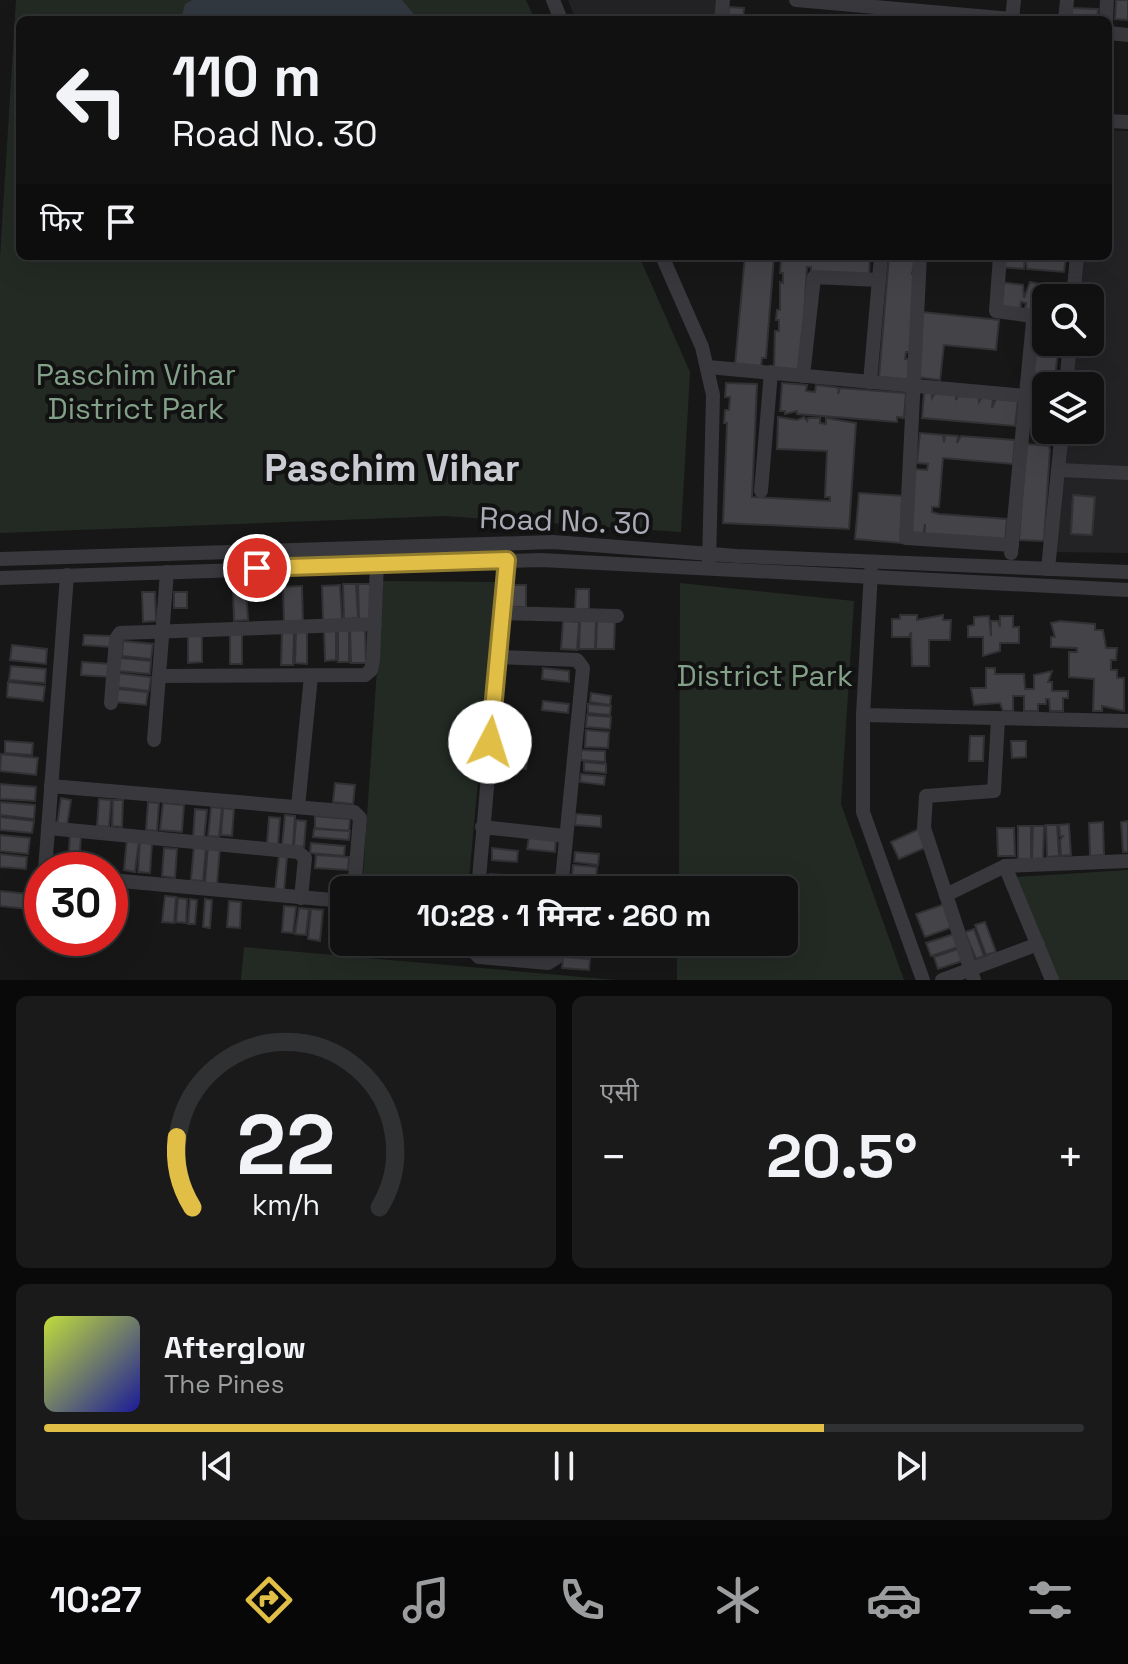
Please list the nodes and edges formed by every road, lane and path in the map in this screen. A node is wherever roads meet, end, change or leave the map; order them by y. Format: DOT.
graph roads {
  1 [pos="796,0"];
  2 [pos="919,5"];
  3 [pos="987,16"];
  4 [pos="664,260"];
  5 [pos="881,260"];
  6 [pos="920,260"];
  7 [pos="1000,260"];
  8 [pos="1077,260"];
  9 [pos="879,280"];
  10 [pos="1074,284"];
  11 [pos="708,367"];
  12 [pos="771,372"];
  13 [pos="803,376"];
  14 [pos="870,382"];
  15 [pos="913,386"];
  16 [pos="1026,396"];
  17 [pos="1061,444"];
  18 [pos="1058,470"];
  19 [pos="1128,473"];
  20 [pos="761,491"];
  21 [pos="1012,545"];
  22 [pos="709,554"];
  23 [pos="1,559"];
  24 [pos="507,560"];
  25 [pos="872,562"];
  26 [pos="377,563"];
  27 [pos="1010,567"];
  28 [pos="1048,569"];
  29 [pos="708,571"];
  30 [pos="167,572"];
  31 [pos="1128,572"];
  32 [pos="67,575"];
  33 [pos="1,578"];
  34 [pos="870,579"];
  35 [pos="1128,590"];
  36 [pos="502,613"];
  37 [pos="617,616"];
  38 [pos="375,624"];
  39 [pos="162,631"];
  40 [pos="498,657"];
  41 [pos="159,676"];
  42 [pos="311,676"];
  43 [pos="111,703"];
  44 [pos="863,715"];
  45 [pos="998,719"];
  46 [pos="1128,721"];
  47 [pos="154,740"];
  48 [pos="51,786"];
  49 [pos="298,807"];
  50 [pos="482,827"];
  51 [pos="48,828"];
  52 [pos="565,836"];
  53 [pos="46,852"];
  54 [pos="1128,861"];
  55 [pos="1005,866"];
  56 [pos="355,876"];
  57 [pos="479,876"];
  58 [pos="562,876"];
  59 [pos="128,882"];
  60 [pos="946,895"];
  61 [pos="301,898"];
  62 [pos="330,900"];
  63 [pos="1038,944"];
  64 [pos="478,956"];
  65 [pos="556,956"];
  66 [pos="972,975"];
  67 [pos="923,980"];
  68 [pos="942,980"];
  69 [pos="1052,980"];
  1 -- 2 [label="street"];
  2 -- 3 [label="street"];
  4 -- 11 [label="street"];
  5 -- 9 [label="street"];
  6 -- 15 [label="street"];
  7 -- 16 [label="street"];
  8 -- 10 [label="street"];
  9 -- 13 [label="street"];
  9 -- 14 [label="street"];
  11 -- 12 [label="street"];
  11 -- 22 [label="street"];
  12 -- 13 [label="street"];
  12 -- 20 [label="street"];
  13 -- 14 [label="street"];
  14 -- 15 [label="street"];
  15 -- 16 [label="street"];
  15 -- 21 [label="street"];
  16 -- 21 [label="street"];
  17 -- 18 [label="street"];
  18 -- 19 [label="street"];
  18 -- 28 [label="street"];
  21 -- 27 [label="street"];
  22 -- 23 [label="street, Road No. 30"];
  22 -- 25 [label="street, Road No. 30"];
  22 -- 29 [label="street"];
  23 -- 33 [label="street"];
  24 -- 26 [label="street, Road No. 30"];
  24 -- 29 [label="street, Road No. 30"];
  24 -- 36 [label="street"];
  25 -- 27 [label="street, Road No. 30"];
  25 -- 34 [label="street"];
  26 -- 30 [label="street, Road No. 30"];
  26 -- 38 [label="street"];
  27 -- 28 [label="street, Road No. 30"];
  28 -- 31 [label="street, Road No. 30"];
  29 -- 34 [label="street, Road No. 30"];
  30 -- 32 [label="street, Road No. 30"];
  30 -- 39 [label="street"];
  32 -- 33 [label="street, Road No. 30"];
  32 -- 48 [label="street"];
  34 -- 35 [label="street, Road No. 30"];
  34 -- 44 [label="street"];
  36 -- 37 [label="street"];
  36 -- 40 [label="street"];
  38 -- 39 [label="street"];
  38 -- 42 [label="street"];
  39 -- 41 [label="street"];
  39 -- 43 [label="street"];
  40 -- 50 [label="street"];
  40 -- 52 [label="street"];
  41 -- 42 [label="street"];
  41 -- 47 [label="street"];
  42 -- 49 [label="street"];
  44 -- 45 [label="street"];
  44 -- 67 [label="street"];
  45 -- 46 [label="street"];
  45 -- 60 [label="street"];
  48 -- 49 [label="street"];
  48 -- 51 [label="street"];
  49 -- 56 [label="street"];
  50 -- 52 [label="street"];
  50 -- 57 [label="street"];
  51 -- 53 [label="street"];
  51 -- 61 [label="street"];
  52 -- 58 [label="street"];
  54 -- 55 [label="street"];
  55 -- 60 [label="street"];
  55 -- 63 [label="street"];
  59 -- 61 [label="street"];
  60 -- 66 [label="street"];
  61 -- 62 [label="street"];
  63 -- 66 [label="street"];
  63 -- 69 [label="street"];
  64 -- 65 [label="street"];
  66 -- 68 [label="street"];
}
